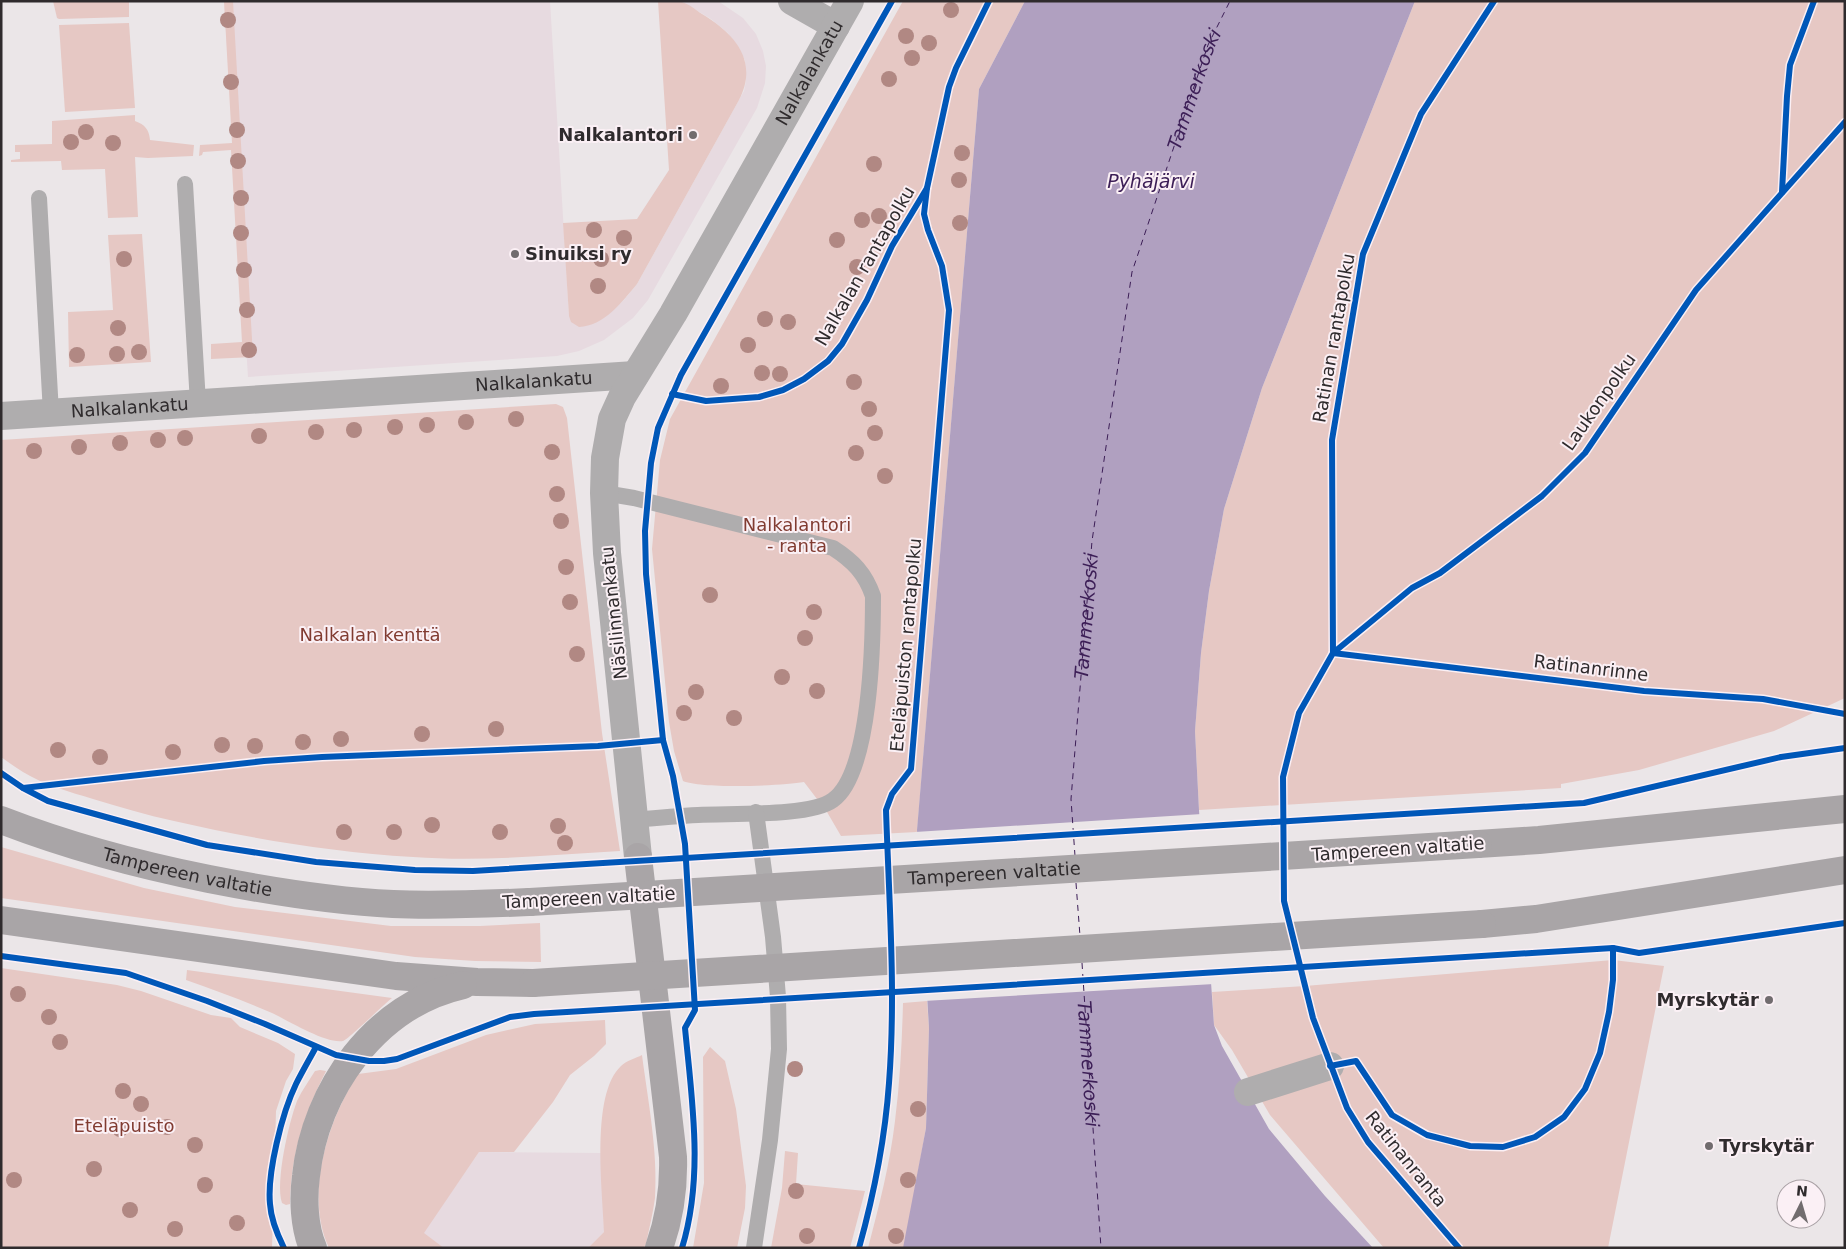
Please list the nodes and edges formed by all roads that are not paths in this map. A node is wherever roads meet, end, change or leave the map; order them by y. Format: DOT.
graph roads {
  1 [pos="792,1"];
  2 [pos="850,1"];
  3 [pos="836,26"];
  4 [pos="185,184"];
  5 [pos="39,198"];
  6 [pos="635,375"];
  7 [pos="198,403"];
  8 [pos="52,413"];
  9 [pos="1,416"];
  10 [pos="604,493"];
  11 [pos="1845,809"];
  12 [pos="756,812"];
  13 [pos="1,820"];
  14 [pos="634,820"];
  15 [pos="638,857"];
  16 [pos="1845,870"];
  17 [pos="1,920"];
  18 [pos="477,982"];
  19 [pos="1330,1066"];
  20 [pos="1248,1092"];
  21 [pos="313,1248"];
  22 [pos="659,1248"];
  23 [pos="754,1248"];
  1 -- 3 [label="street"];
  2 -- 3 [label="street, Nalkalankatu"];
  3 -- 6 [label="street, Nalkalankatu"];
  4 -- 7 [label="lane"];
  5 -- 8 [label="lane"];
  6 -- 7 [label="street, Nalkalankatu"];
  6 -- 10 [label="street, Näsilinnankatu"];
  7 -- 8 [label="street, Nalkalankatu"];
  8 -- 9 [label="street, Nalkalankatu"];
  10 -- 12 [label="lane"];
  10 -- 14 [label="street, Näsilinnankatu"];
  11 -- 13 [label="main road, Tampereen valtatie, bridge"];
  12 -- 14 [label="lane"];
  12 -- 23 [label="lane"];
  14 -- 15 [label="street, Näsilinnankatu"];
  15 -- 22 [label="main road"];
  16 -- 18 [label="main road, bridge"];
  17 -- 18 [label="main road"];
  18 -- 21 [label="main road"];
  19 -- 20 [label="street"];
}
